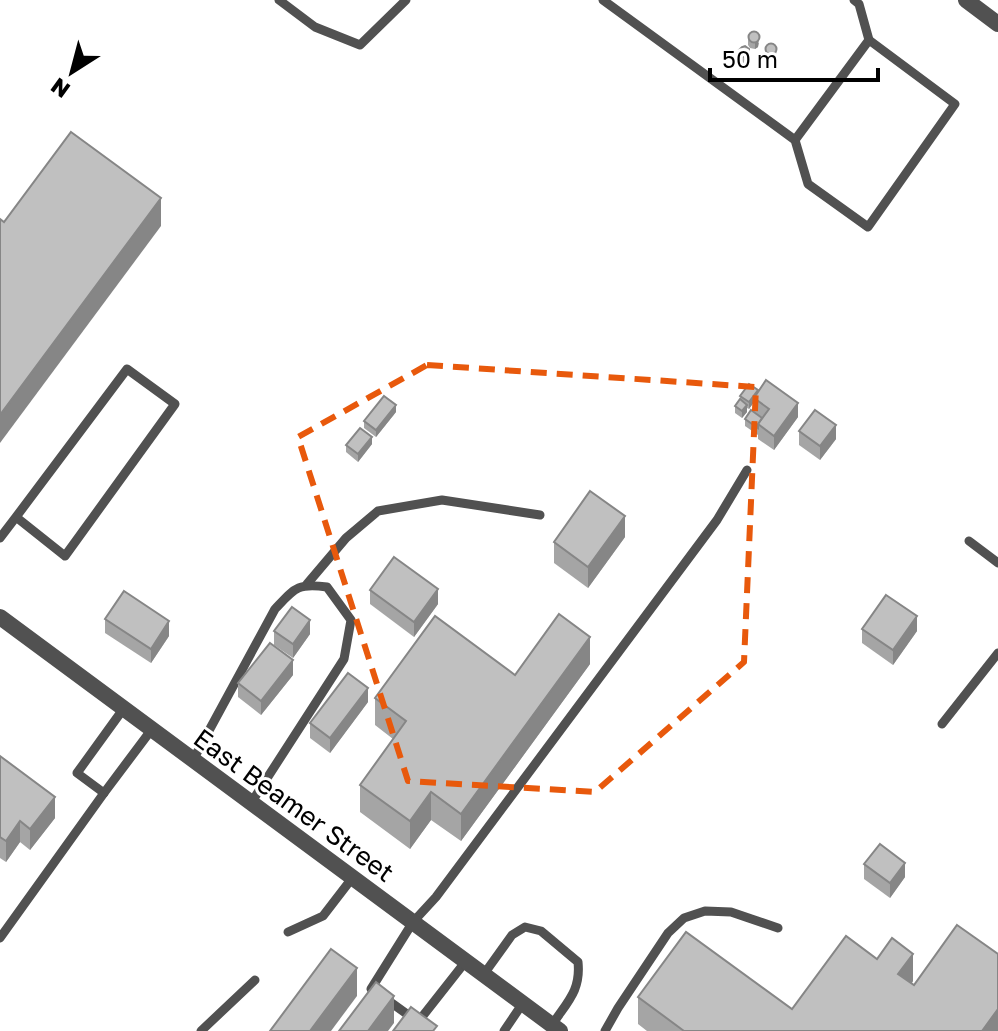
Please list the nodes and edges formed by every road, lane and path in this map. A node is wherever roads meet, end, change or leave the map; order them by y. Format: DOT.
graph roads {
  1 [pos="279,0"];
  2 [pos="406,0"];
  3 [pos="603,0"];
  4 [pos="854,0"];
  5 [pos="966,0"];
  6 [pos="998,24"];
  7 [pos="869,40"];
  8 [pos="795,140"];
  9 [pos="747,470"];
  10 [pos="540,515"];
  11 [pos="16,517"];
  12 [pos="0,538"];
  13 [pos="969,541"];
  14 [pos="998,563"];
  15 [pos="307,584"];
  16 [pos="0,617"];
  17 [pos="998,653"];
  18 [pos="124,708"];
  19 [pos="942,724"];
  20 [pos="152,729"];
  21 [pos="193,760"];
  22 [pos="104,793"];
  23 [pos="251,803"];
  24 [pos="353,877"];
  25 [pos="413,922"];
  26 [pos="778,928"];
  27 [pos="288,932"];
  28 [pos="0,938"];
  29 [pos="466,961"];
  30 [pos="484,974"];
  31 [pos="255,980"];
  32 [pos="360,981"];
  33 [pos="371,989"];
  34 [pos="523,1003"];
  35 [pos="418,1022"];
  36 [pos="556,1028"];
  37 [pos="201,1031"];
  38 [pos="427,1031"];
  39 [pos="504,1031"];
  40 [pos="605,1031"];
  1 -- 2 [label="lane"];
  3 -- 8 [label="lane"];
  4 -- 7 [label="lane"];
  5 -- 6 [label="street"];
  7 -- 8 [label="lane"];
  7 -- 8 [label="lane"];
  9 -- 25 [label="lane"];
  10 -- 15 [label="lane"];
  11 -- 11 [label="lane"];
  11 -- 12 [label="lane"];
  13 -- 14 [label="lane"];
  15 -- 21 [label="lane"];
  15 -- 23 [label="lane"];
  16 -- 18 [label="street, East Beamer Street"];
  17 -- 19 [label="lane"];
  18 -- 20 [label="street, East Beamer Street"];
  18 -- 22 [label="lane"];
  20 -- 21 [label="street, East Beamer Street"];
  20 -- 22 [label="lane"];
  21 -- 23 [label="street, East Beamer Street"];
  22 -- 28 [label="lane"];
  23 -- 24 [label="street, East Beamer Street"];
  24 -- 25 [label="street, East Beamer Street"];
  24 -- 27 [label="lane"];
  25 -- 29 [label="street, East Beamer Street"];
  25 -- 33 [label="lane"];
  26 -- 40 [label="lane"];
  29 -- 30 [label="street, East Beamer Street"];
  29 -- 35 [label="lane"];
  30 -- 34 [label="street, East Beamer Street"];
  30 -- 36 [label="lane"];
  31 -- 37 [label="lane"];
  32 -- 33 [label="lane"];
  33 -- 35 [label="lane"];
  34 -- 36 [label="street, East Beamer Street"];
  34 -- 39 [label="lane"];
  35 -- 38 [label="lane"];
}
